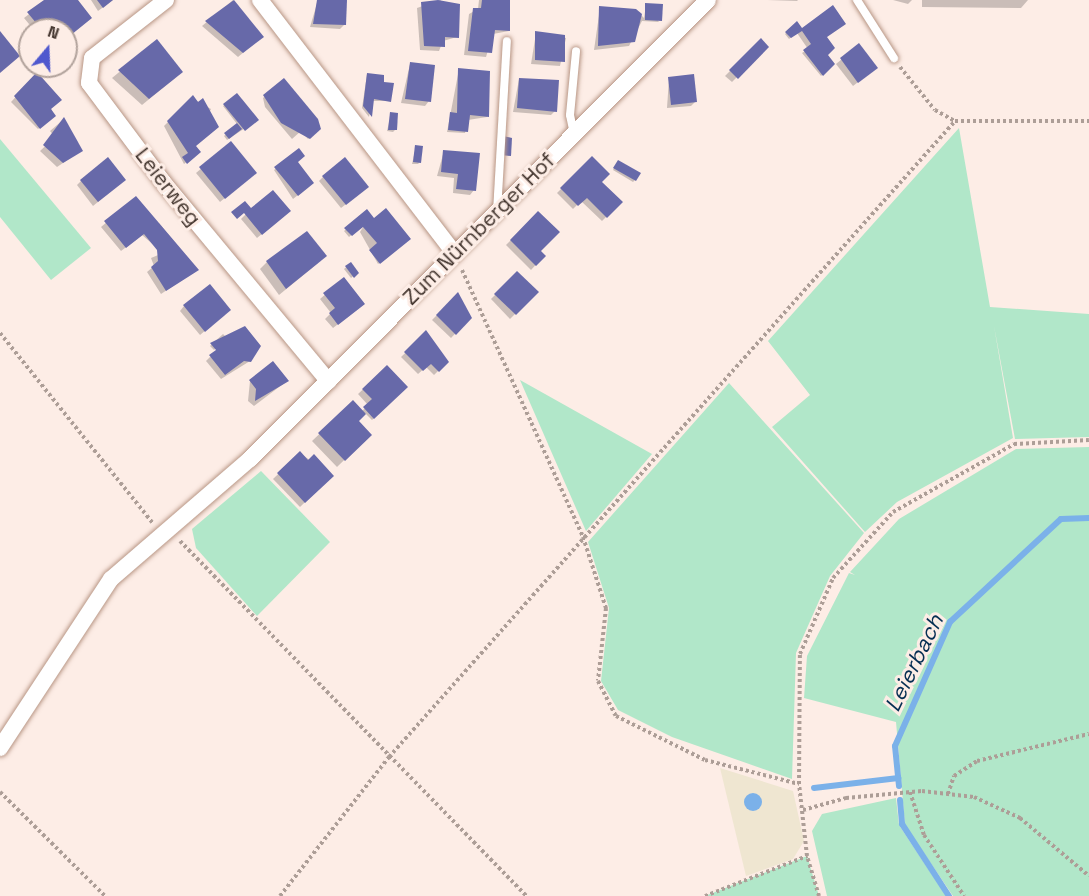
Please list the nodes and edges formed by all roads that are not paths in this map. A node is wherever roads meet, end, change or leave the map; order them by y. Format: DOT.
graph roads {
  1 [pos="166,0"];
  2 [pos="260,0"];
  3 [pos="708,0"];
  4 [pos="857,0"];
  5 [pos="507,41"];
  6 [pos="576,51"];
  7 [pos="894,58"];
  8 [pos="574,134"];
  9 [pos="497,212"];
  10 [pos="455,254"];
  11 [pos="328,381"];
  12 [pos="0,748"];
  1 -- 11 [label="street, Leierweg"];
  2 -- 10 [label="street"];
  3 -- 8 [label="street, Zum Nürnberger Hof"];
  4 -- 7 [label="lane"];
  5 -- 9 [label="lane"];
  6 -- 8 [label="lane"];
  8 -- 9 [label="street, Zum Nürnberger Hof"];
  9 -- 10 [label="street, Zum Nürnberger Hof"];
  10 -- 11 [label="street, Zum Nürnberger Hof"];
  11 -- 12 [label="street, Zum Nürnberger Hof"];
}
